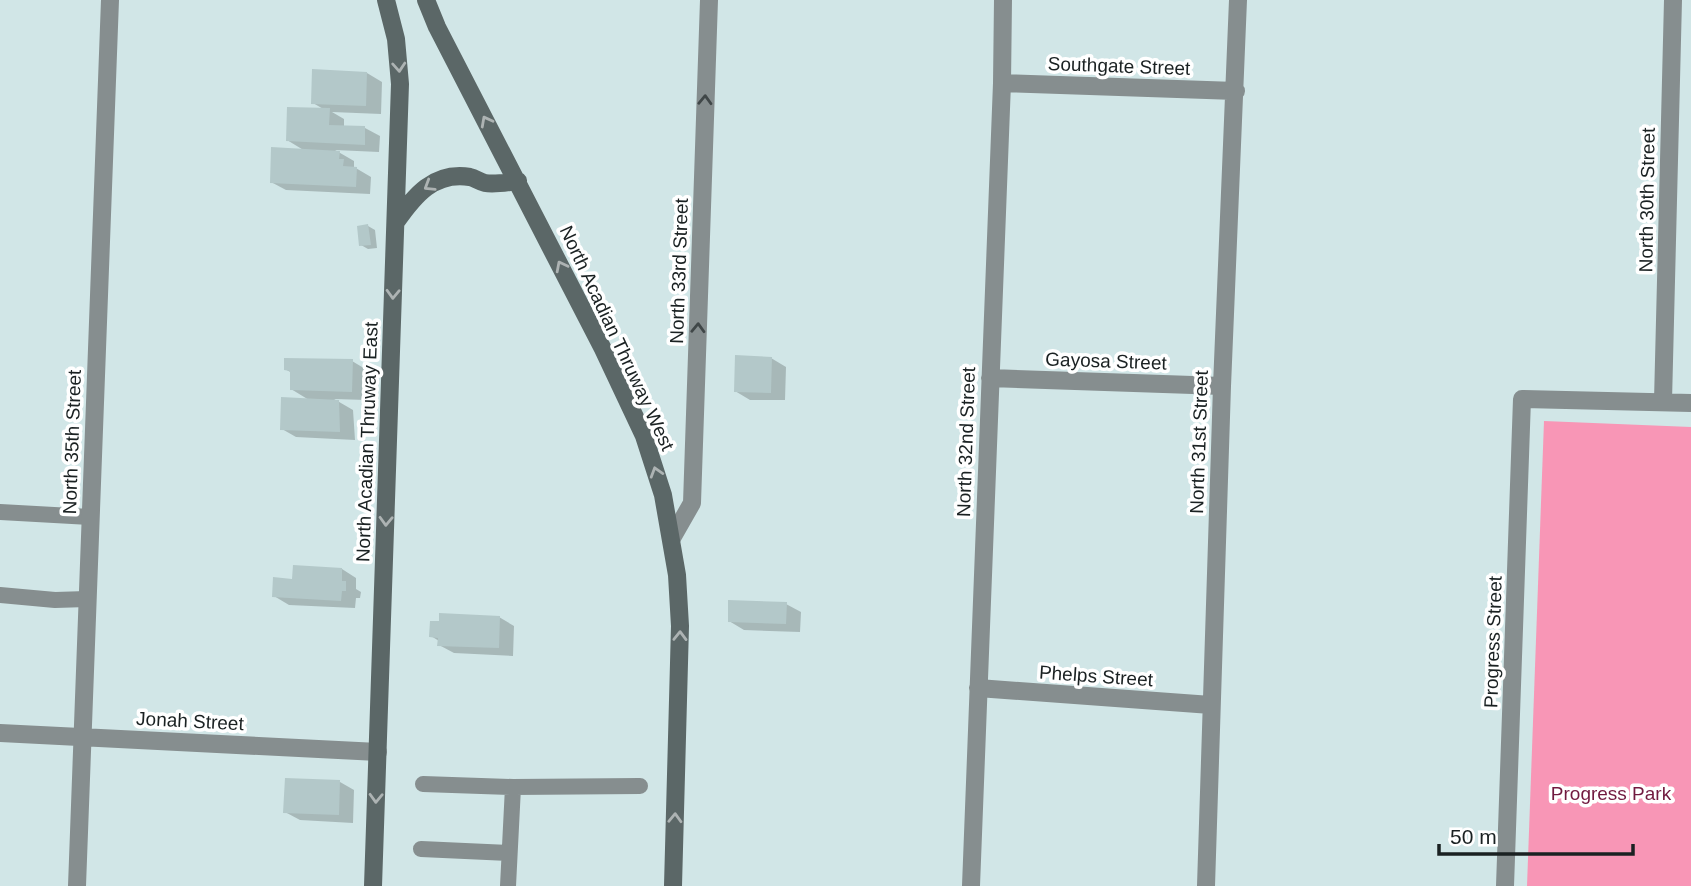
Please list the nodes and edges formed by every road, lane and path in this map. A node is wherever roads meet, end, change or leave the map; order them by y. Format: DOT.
graph roads {
  1 [pos="110,0"];
  2 [pos="386,0"];
  3 [pos="426,0"];
  4 [pos="709,0"];
  5 [pos="1003,0"];
  6 [pos="1238,0"];
  7 [pos="1673,0"];
  8 [pos="1002,83"];
  9 [pos="1236,91"];
  10 [pos="518,181"];
  11 [pos="396,222"];
  12 [pos="990,378"];
  13 [pos="1222,386"];
  14 [pos="1663,401"];
  15 [pos="1691,402"];
  16 [pos="0,512"];
  17 [pos="90,517"];
  18 [pos="672,538"];
  19 [pos="0,595"];
  20 [pos="87,599"];
  21 [pos="978,688"];
  22 [pos="1211,705"];
  23 [pos="0,733"];
  24 [pos="81,736"];
  25 [pos="378,752"];
  26 [pos="423,784"];
  27 [pos="640,786"];
  28 [pos="513,788"];
  29 [pos="421,849"];
  30 [pos="509,853"];
  31 [pos="77,886"];
  32 [pos="373,886"];
  33 [pos="508,886"];
  34 [pos="673,886"];
  35 [pos="971,886"];
  36 [pos="1206,886"];
  37 [pos="1505,886"];
  1 -- 17 [label="street, North 35th Street"];
  2 -- 11 [label="street, North Acadian Thruway East, one-way"];
  10 -- 3 [label="street, North Acadian Thruway West, one-way"];
  18 -- 4 [label="street, North 33rd Street, one-way"];
  5 -- 8 [label="street, North 32nd Street"];
  6 -- 9 [label="street, North 31st Street"];
  7 -- 14 [label="street, North 30th Street"];
  8 -- 9 [label="street, Southgate Street"];
  8 -- 12 [label="street, North 32nd Street"];
  9 -- 13 [label="street, North 31st Street"];
  10 -- 11 [label="street, one-way"];
  18 -- 10 [label="street, North Acadian Thruway West, one-way"];
  11 -- 25 [label="street, North Acadian Thruway East, one-way"];
  12 -- 13 [label="street, Gayosa Street"];
  12 -- 21 [label="street, North 32nd Street"];
  13 -- 22 [label="street, North 31st Street"];
  14 -- 15 [label="street"];
  14 -- 37 [label="street, Progress Street"];
  16 -- 17 [label="lane"];
  17 -- 20 [label="street, North 35th Street"];
  34 -- 18 [label="street, North Acadian Thruway West, one-way"];
  19 -- 20 [label="lane"];
  20 -- 24 [label="street, North 35th Street"];
  21 -- 22 [label="street, Phelps Street"];
  21 -- 35 [label="street, North 32nd Street"];
  22 -- 36 [label="street, North 31st Street"];
  23 -- 24 [label="street, Jonah Street"];
  24 -- 25 [label="street, Jonah Street"];
  24 -- 31 [label="street, North 35th Street"];
  25 -- 32 [label="street, North Acadian Thruway East, one-way"];
  26 -- 28 [label="lane"];
  27 -- 28 [label="lane"];
  28 -- 30 [label="lane"];
  29 -- 30 [label="lane"];
  30 -- 33 [label="lane"];
}
